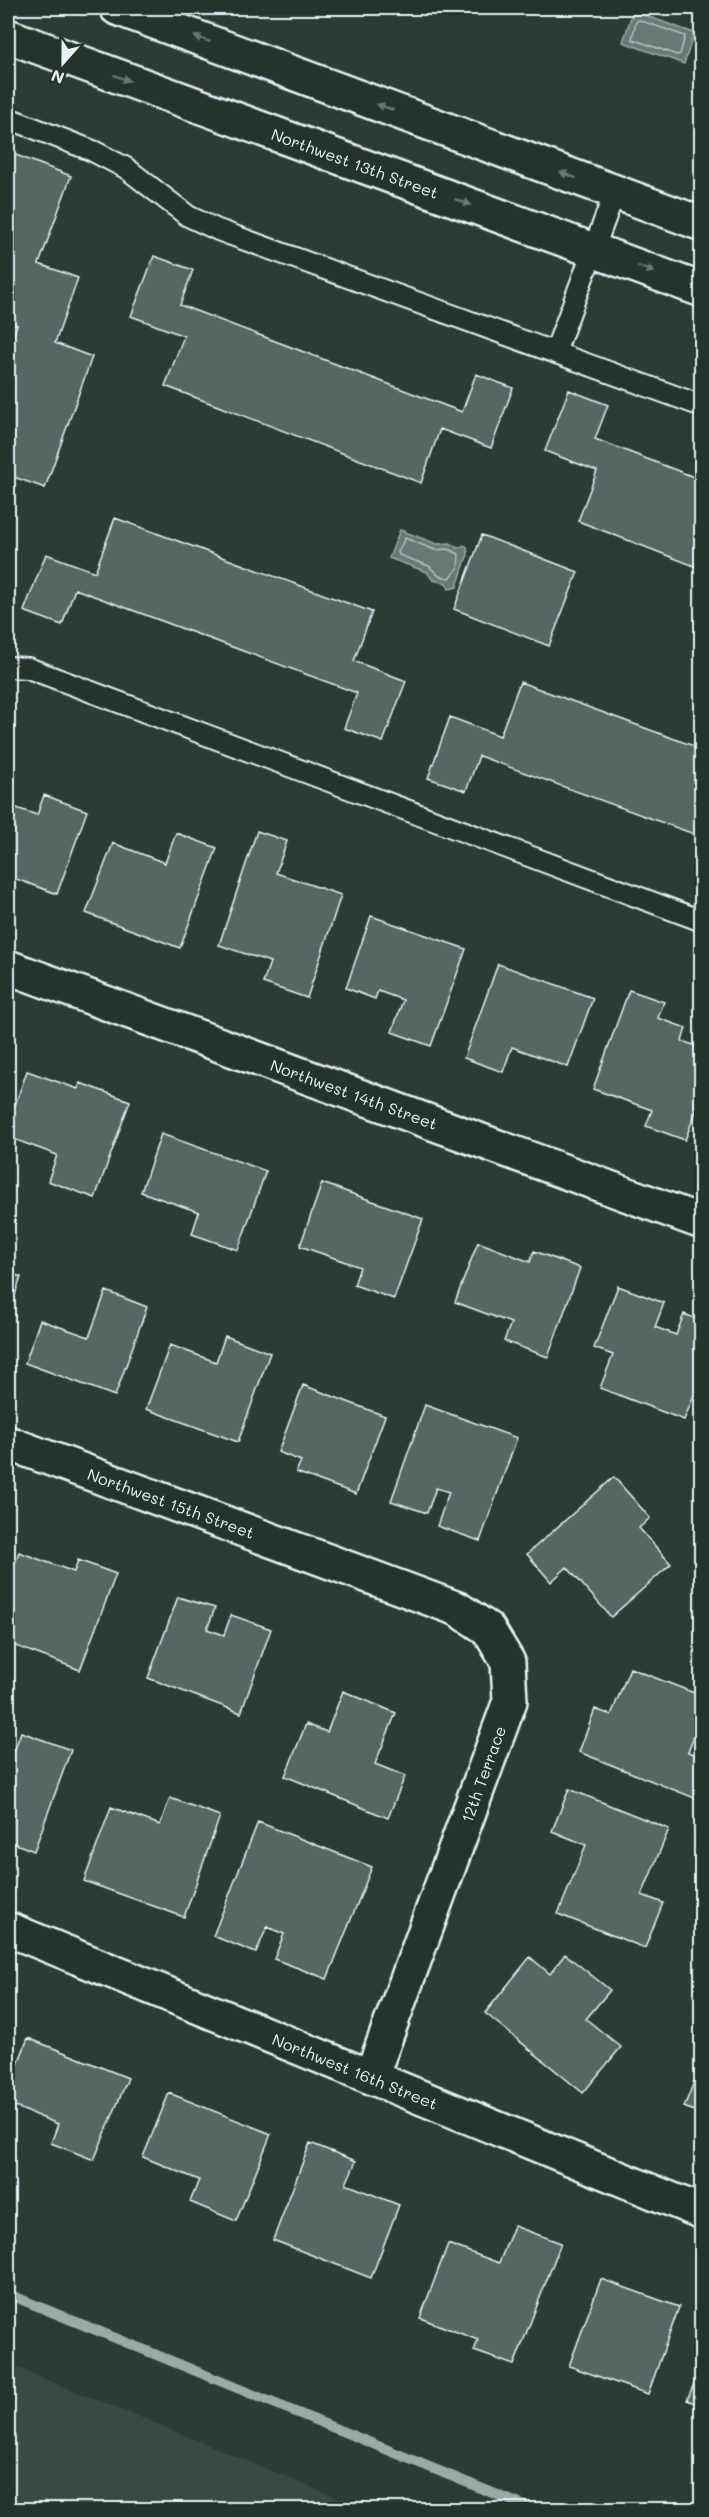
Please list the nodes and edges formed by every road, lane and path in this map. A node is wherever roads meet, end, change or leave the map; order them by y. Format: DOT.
graph roads {
  1 [pos="117,8"];
  2 [pos="8,36"];
  3 [pos="8,118"];
  4 [pos="615,192"];
  5 [pos="702,224"];
  6 [pos="594,250"];
  7 [pos="702,290"];
  8 [pos="555,352"];
  9 [pos="702,406"];
  10 [pos="8,667"];
  11 [pos="702,921"];
  12 [pos="8,967"];
  13 [pos="702,1222"];
  14 [pos="8,1443"];
  15 [pos="335,1564"];
  16 [pos="8,1929"];
  17 [pos="371,2077"];
  18 [pos="702,2212"];
  4 -- 1 [label="street, one-way"];
  2 -- 6 [label="street, Northwest 13th Street, one-way"];
  3 -- 8 [label="lane"];
  4 -- 5 [label="street"];
  4 -- 6 [label="lane"];
  6 -- 7 [label="street, Northwest 13th Street, one-way"];
  6 -- 8 [label="lane"];
  8 -- 9 [label="lane"];
  10 -- 11 [label="lane"];
  12 -- 13 [label="street, Northwest 14th Street"];
  14 -- 15 [label="street, Northwest 15th Street"];
  15 -- 17 [label="street, 12th Terrace"];
  16 -- 17 [label="street, Northwest 16th Street"];
  17 -- 18 [label="street, Northwest 16th Street"];
}
